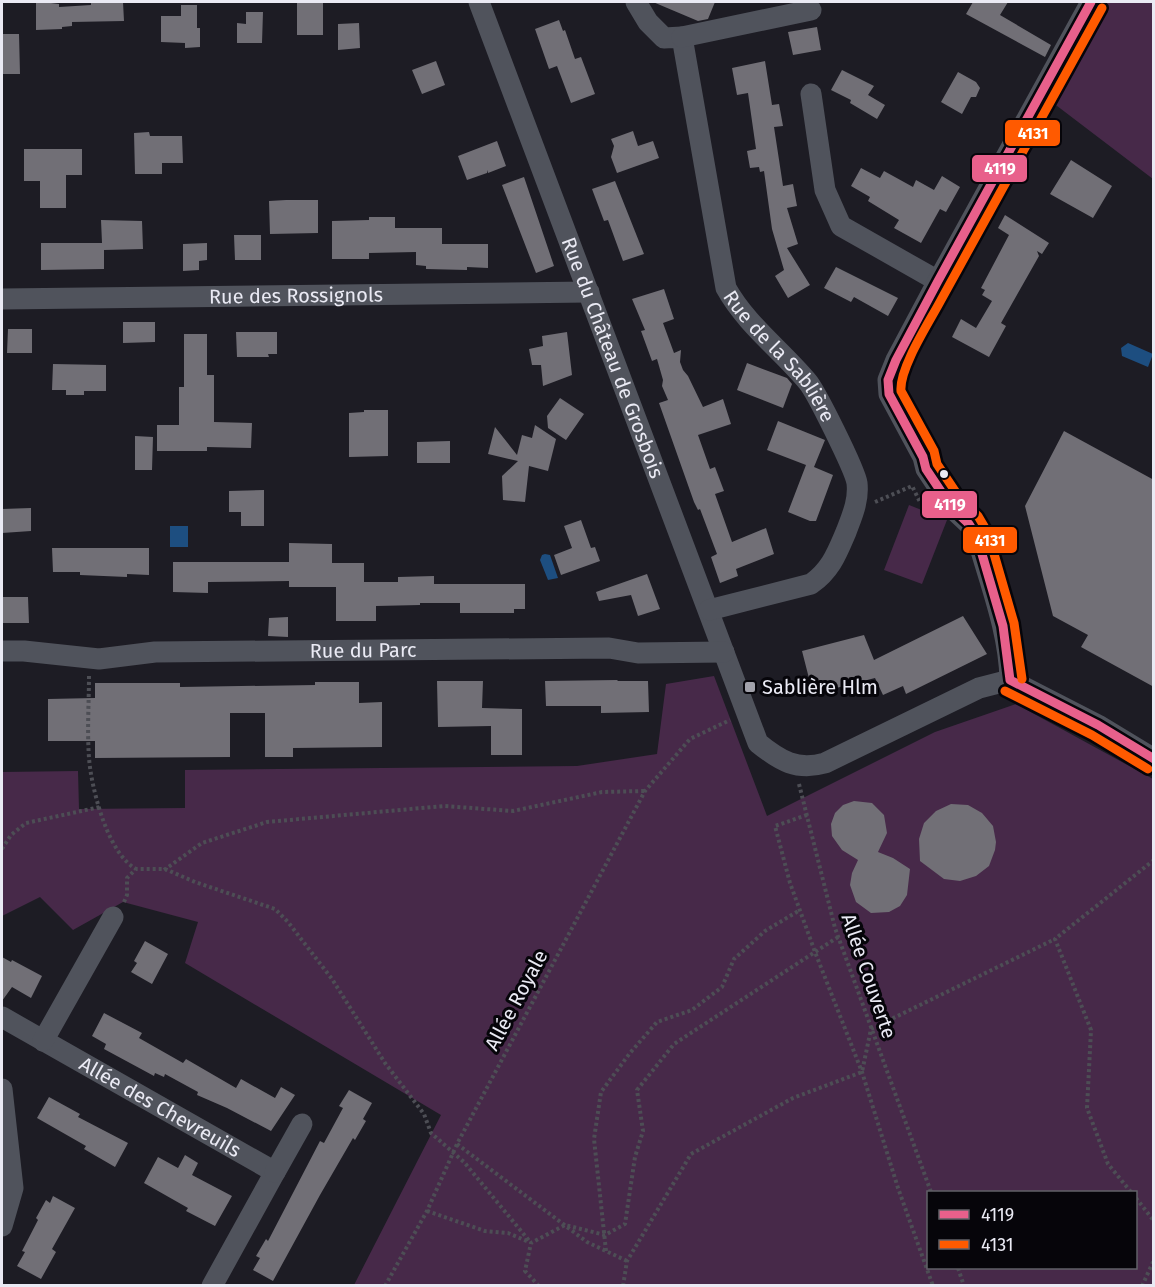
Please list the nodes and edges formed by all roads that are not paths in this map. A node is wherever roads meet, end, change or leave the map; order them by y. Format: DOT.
graph roads {
  1 [pos="479,2"];
  2 [pos="636,2"];
  3 [pos="1091,2"];
  4 [pos="811,10"];
  5 [pos="682,37"];
  6 [pos="810,94"];
  7 [pos="938,281"];
  8 [pos="590,292"];
  9 [pos="2,299"];
  10 [pos="709,610"];
  11 [pos="2,651"];
  12 [pos="724,652"];
  13 [pos="1010,680"];
  14 [pos="1154,759"];
  15 [pos="113,918"];
  16 [pos="2,1017"];
  17 [pos="43,1041"];
  18 [pos="2,1089"];
  19 [pos="302,1124"];
  20 [pos="275,1172"];
  21 [pos="2,1226"];
  22 [pos="212,1286"];
  1 -- 8 [label="street, Rue du Château de Grosbois"];
  2 -- 5 [label="street"];
  3 -- 7 [label="street"];
  4 -- 5 [label="street"];
  5 -- 10 [label="street, Rue de la Sablière"];
  6 -- 7 [label="street"];
  7 -- 13 [label="street"];
  8 -- 9 [label="street, Rue des Rossignols"];
  8 -- 10 [label="street, Rue du Château de Grosbois"];
  10 -- 12 [label="street, Rue du Château de Grosbois"];
  11 -- 12 [label="street, Rue du Parc"];
  12 -- 13 [label="street, Rue du Château de Grosbois"];
  13 -- 14 [label="street"];
  15 -- 17 [label="street"];
  16 -- 17 [label="street, Allée des Chevreuils"];
  17 -- 20 [label="street, Allée des Chevreuils"];
  18 -- 21 [label="street"];
  19 -- 20 [label="street"];
  20 -- 22 [label="street"];
}
